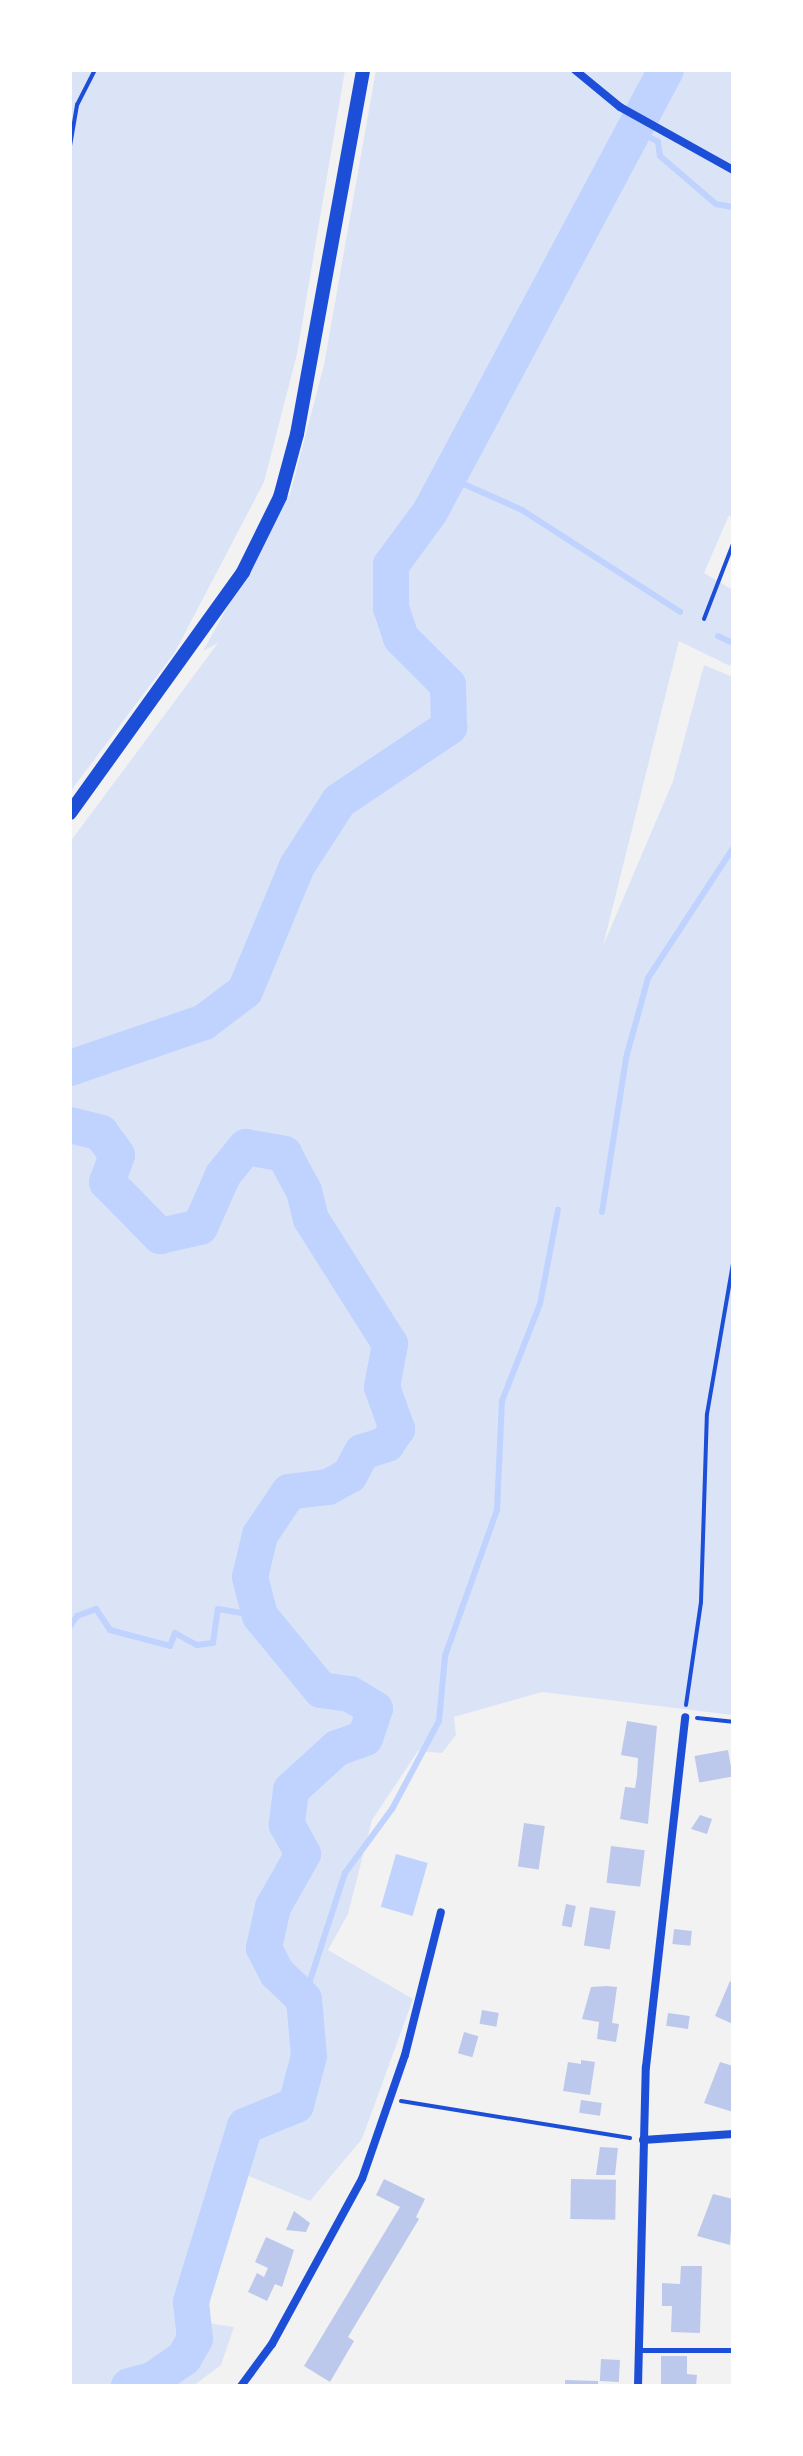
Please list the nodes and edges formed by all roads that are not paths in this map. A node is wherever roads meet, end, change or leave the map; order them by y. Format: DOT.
graph roads {
  1 [pos="363,70"];
  2 [pos="575,70"];
  3 [pos="733,170"];
  4 [pos="70,813"];
  5 [pos="685,1717"];
  6 [pos="441,1912"];
  7 [pos="733,2134"];
  8 [pos="643,2140"];
  9 [pos="639,2350"];
  10 [pos="733,2350"];
  11 [pos="241,2386"];
  12 [pos="638,2386"];
  1 -- 4 [label="main road"];
  2 -- 3 [label="street"];
  5 -- 8 [label="street"];
  6 -- 11 [label="street"];
  7 -- 8 [label="street"];
  8 -- 9 [label="street"];
  9 -- 10 [label="lane"];
  9 -- 12 [label="street"];
}
